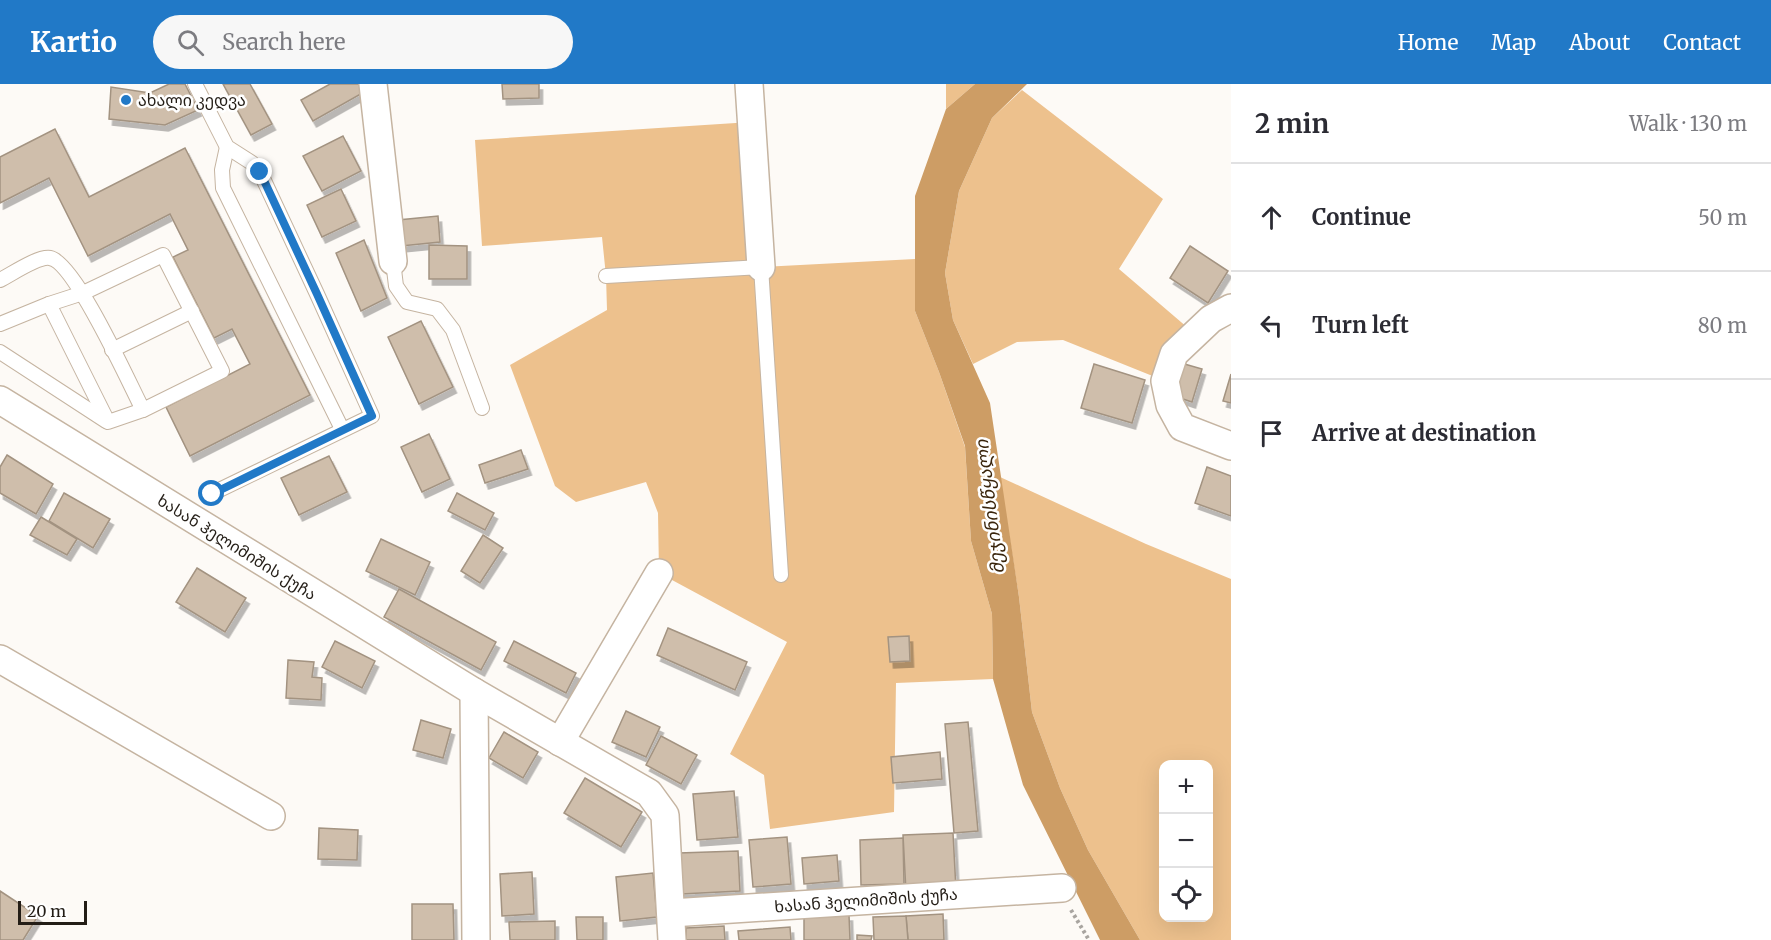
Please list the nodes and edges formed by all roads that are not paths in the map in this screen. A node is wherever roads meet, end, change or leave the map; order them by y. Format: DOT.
graph roads {
  1 [pos="195,84"];
  2 [pos="373,84"];
  3 [pos="749,84"];
  4 [pos="227,147"];
  5 [pos="393,261"];
  6 [pos="761,267"];
  7 [pos="606,276"];
  8 [pos="0,280"];
  9 [pos="83,293"];
  10 [pos="49,304"];
  11 [pos="1231,308"];
  12 [pos="192,311"];
  13 [pos="0,324"];
  14 [pos="112,350"];
  15 [pos="0,352"];
  16 [pos="0,400"];
  17 [pos="482,408"];
  18 [pos="143,410"];
  19 [pos="108,422"];
  20 [pos="342,429"];
  21 [pos="1231,446"];
  22 [pos="212,494"];
  23 [pos="659,573"];
  24 [pos="781,575"];
  25 [pos="0,659"];
  26 [pos="474,692"];
  27 [pos="561,742"];
  28 [pos="272,816"];
  29 [pos="1062,888"];
  30 [pos="671,913"];
  31 [pos="476,940"];
  32 [pos="672,940"];
  1 -- 4 [label="lane"];
  2 -- 5 [label="street"];
  3 -- 6 [label="street"];
  4 -- 20 [label="lane"];
  4 -- 20 [label="lane"];
  5 -- 17 [label="lane"];
  6 -- 7 [label="lane"];
  6 -- 24 [label="lane"];
  8 -- 9 [label="lane"];
  9 -- 10 [label="lane"];
  9 -- 12 [label="lane"];
  9 -- 14 [label="lane"];
  10 -- 13 [label="lane"];
  10 -- 19 [label="lane"];
  11 -- 21 [label="street"];
  12 -- 14 [label="lane"];
  12 -- 18 [label="lane"];
  14 -- 18 [label="lane"];
  15 -- 19 [label="lane"];
  16 -- 26 [label="street, ხასან ჰელიმიშის ქუჩა"];
  18 -- 19 [label="lane"];
  20 -- 22 [label="lane"];
  23 -- 27 [label="street"];
  25 -- 28 [label="street"];
  26 -- 27 [label="street, ხასან ჰელიმიშის ქუჩა"];
  26 -- 31 [label="street"];
  27 -- 30 [label="street, ხასან ჰელიმიშის ქუჩა"];
  29 -- 30 [label="street, ხასან ჰელიმიშის ქუჩა"];
  30 -- 32 [label="street, ხასან ჰელიმიშის ქუჩა"];
}
